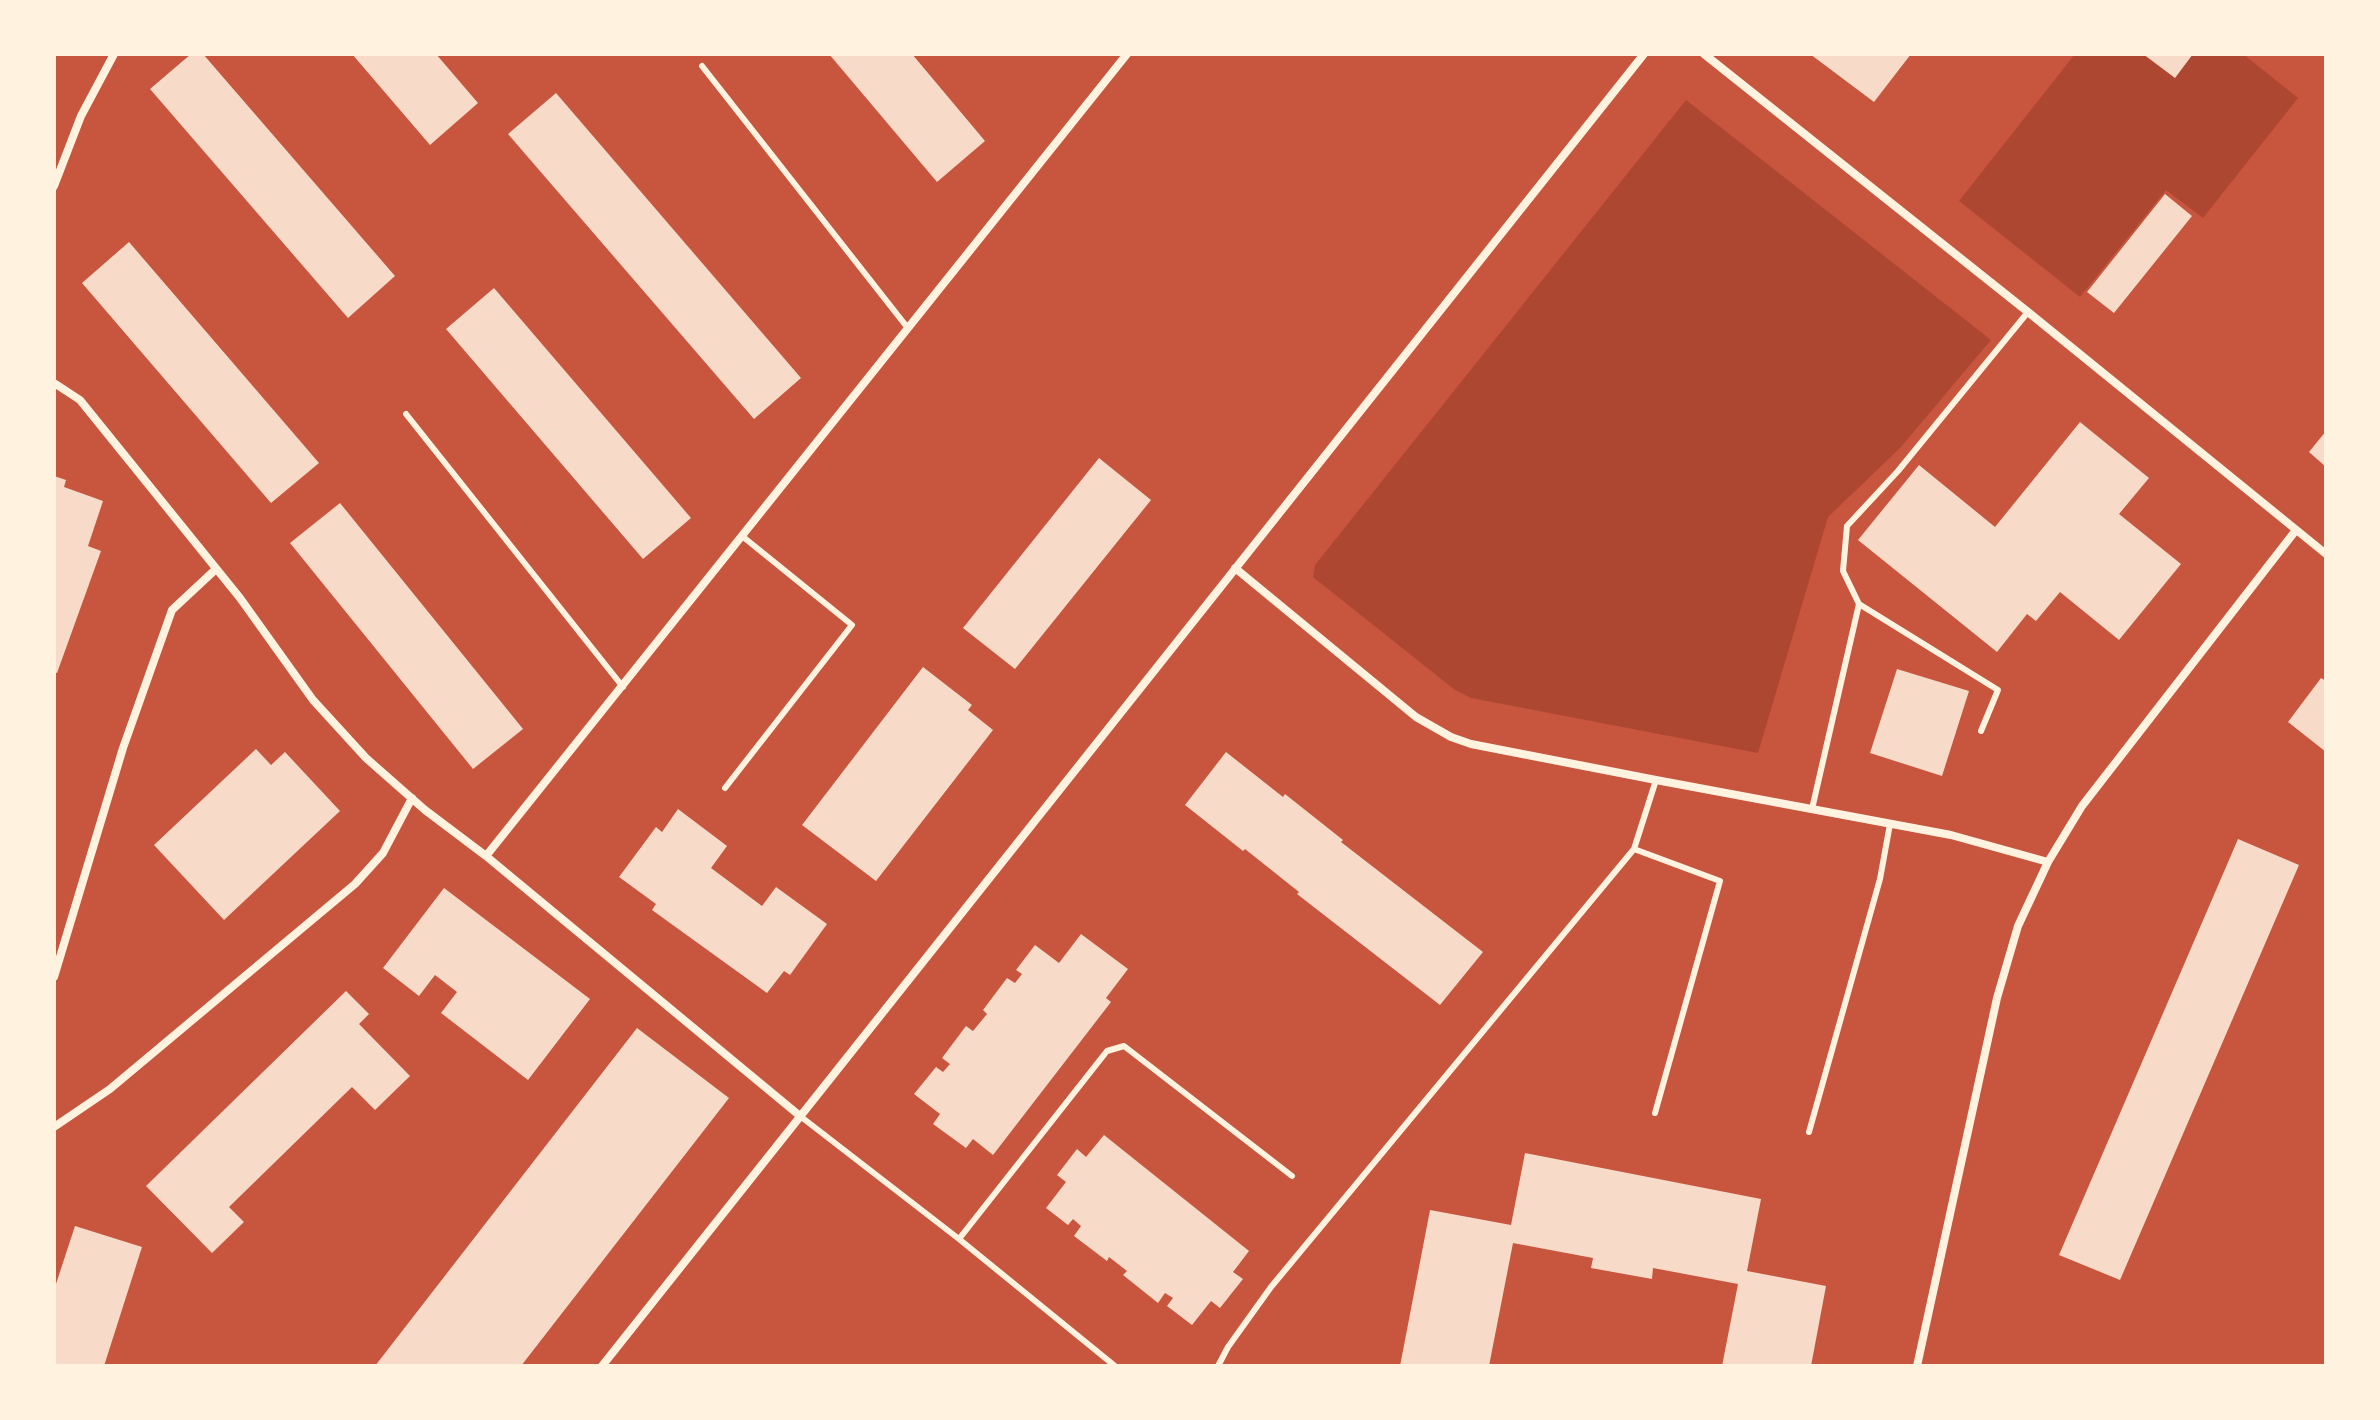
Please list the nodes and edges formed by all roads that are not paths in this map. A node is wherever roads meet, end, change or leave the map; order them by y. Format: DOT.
graph roads {
  1 [pos="114,54"];
  2 [pos="1127,54"];
  3 [pos="1644,54"];
  4 [pos="1704,54"];
  5 [pos="702,66"];
  6 [pos="54,186"];
  7 [pos="2028,312"];
  8 [pos="907,327"];
  9 [pos="54,383"];
  10 [pos="406,414"];
  11 [pos="2296,530"];
  12 [pos="742,536"];
  13 [pos="2326,554"];
  14 [pos="1235,568"];
  15 [pos="216,569"];
  16 [pos="1859,604"];
  17 [pos="623,687"];
  18 [pos="1981,731"];
  19 [pos="1656,780"];
  20 [pos="725,788"];
  21 [pos="412,798"];
  22 [pos="1812,809"];
  23 [pos="1890,824"];
  24 [pos="1634,849"];
  25 [pos="486,856"];
  26 [pos="2048,862"];
  27 [pos="54,977"];
  28 [pos="1655,1113"];
  29 [pos="800,1116"];
  30 [pos="54,1127"];
  31 [pos="1809,1132"];
  32 [pos="1292,1176"];
  33 [pos="959,1239"];
  34 [pos="602,1366"];
  35 [pos="1115,1366"];
  36 [pos="1218,1366"];
  37 [pos="1917,1366"];
  1 -- 6 [label="street"];
  2 -- 8 [label="street"];
  3 -- 14 [label="street"];
  4 -- 7 [label="street"];
  5 -- 8 [label="lane"];
  7 -- 11 [label="street"];
  7 -- 16 [label="lane"];
  8 -- 12 [label="street"];
  9 -- 15 [label="street"];
  10 -- 17 [label="lane"];
  11 -- 13 [label="street"];
  11 -- 26 [label="street"];
  12 -- 17 [label="street"];
  12 -- 20 [label="lane"];
  14 -- 19 [label="street"];
  14 -- 29 [label="street"];
  15 -- 21 [label="street"];
  15 -- 27 [label="street"];
  16 -- 18 [label="lane"];
  16 -- 22 [label="lane"];
  17 -- 25 [label="street"];
  19 -- 22 [label="street"];
  19 -- 24 [label="lane"];
  21 -- 25 [label="street"];
  21 -- 30 [label="street"];
  22 -- 23 [label="street"];
  23 -- 26 [label="street"];
  23 -- 31 [label="lane"];
  24 -- 28 [label="lane"];
  24 -- 36 [label="lane"];
  25 -- 29 [label="street"];
  26 -- 37 [label="street"];
  29 -- 33 [label="lane"];
  29 -- 34 [label="street"];
  32 -- 33 [label="lane"];
  33 -- 35 [label="lane"];
}
